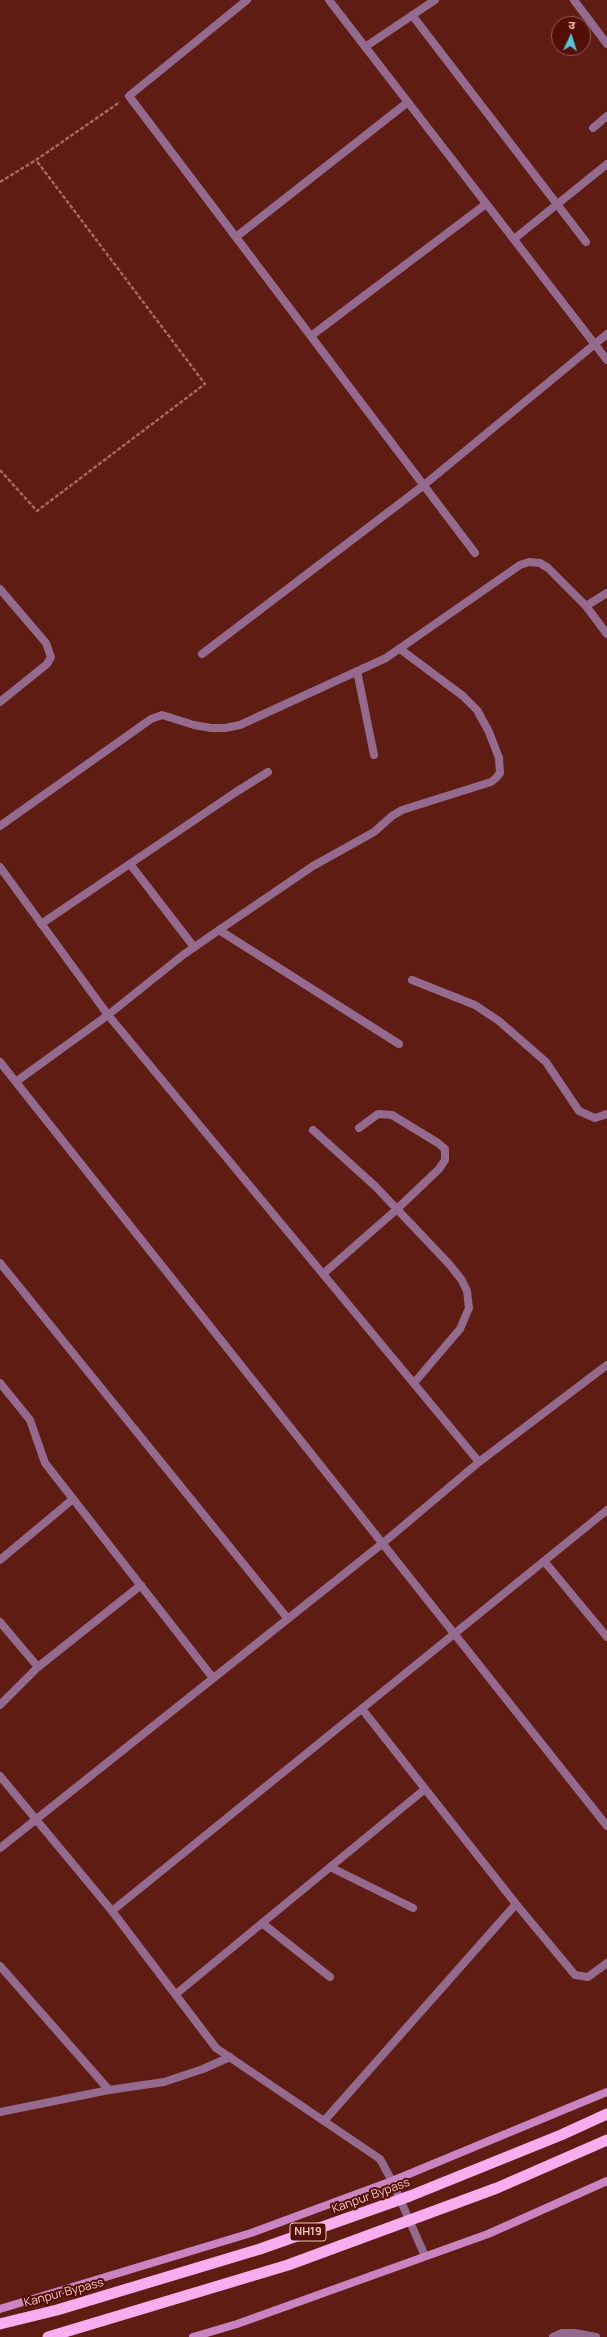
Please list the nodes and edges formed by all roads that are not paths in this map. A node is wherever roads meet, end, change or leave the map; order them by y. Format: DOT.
graph roads {
  1 [pos="247,0"];
  2 [pos="329,0"];
  3 [pos="435,0"];
  4 [pos="574,0"];
  5 [pos="412,15"];
  6 [pos="607,44"];
  7 [pos="365,47"];
  8 [pos="408,102"];
  9 [pos="607,116"];
  10 [pos="593,128"];
  11 [pos="607,164"];
  12 [pos="558,203"];
  13 [pos="486,204"];
  14 [pos="236,237"];
  15 [pos="514,239"];
  16 [pos="586,242"];
  17 [pos="607,334"];
  18 [pos="311,336"];
  19 [pos="595,344"];
  20 [pos="607,360"];
  21 [pos="424,485"];
  22 [pos="475,553"];
  23 [pos="0,590"];
  24 [pos="607,593"];
  25 [pos="586,606"];
  26 [pos="607,634"];
  27 [pos="400,648"];
  28 [pos="202,654"];
  29 [pos="357,671"];
  30 [pos="0,702"];
  31 [pos="374,755"];
  32 [pos="268,772"];
  33 [pos="0,826"];
  34 [pos="130,864"];
  35 [pos="0,867"];
  36 [pos="42,924"];
  37 [pos="219,930"];
  38 [pos="194,947"];
  39 [pos="412,980"];
  40 [pos="108,1015"];
  41 [pos="399,1044"];
  42 [pos="0,1062"];
  43 [pos="17,1081"];
  44 [pos="607,1114"];
  45 [pos="359,1128"];
  46 [pos="313,1130"];
  47 [pos="396,1210"];
  48 [pos="0,1263"];
  49 [pos="323,1274"];
  50 [pos="607,1365"];
  51 [pos="0,1383"];
  52 [pos="414,1383"];
  53 [pos="480,1462"];
  54 [pos="73,1499"];
  55 [pos="607,1510"];
  56 [pos="383,1543"];
  57 [pos="0,1560"];
  58 [pos="544,1561"];
  59 [pos="141,1585"];
  60 [pos="288,1619"];
  61 [pos="0,1622"];
  62 [pos="455,1634"];
  63 [pos="607,1637"];
  64 [pos="38,1667"];
  65 [pos="213,1678"];
  66 [pos="0,1705"];
  67 [pos="362,1709"];
  68 [pos="0,1776"];
  69 [pos="425,1789"];
  70 [pos="36,1819"];
  71 [pos="607,1826"];
  72 [pos="0,1848"];
  73 [pos="330,1867"];
  74 [pos="516,1904"];
  75 [pos="414,1908"];
  76 [pos="112,1911"];
  77 [pos="262,1923"];
  78 [pos="607,1963"];
  79 [pos="0,1966"];
  80 [pos="330,1977"];
  81 [pos="176,1994"];
  82 [pos="230,2057"];
  83 [pos="109,2090"];
  84 [pos="607,2092"];
  85 [pos="0,2112"];
  86 [pos="607,2114"];
  87 [pos="324,2121"];
  88 [pos="607,2140"];
  89 [pos="392,2181"];
  90 [pos="607,2181"];
  91 [pos="425,2256"];
  92 [pos="0,2309"];
  93 [pos="0,2324"];
  94 [pos="207,2335"];
  95 [pos="48,2337"];
  96 [pos="193,2337"];
  97 [pos="553,2337"];
  98 [pos="596,2337"];
  1 -- 14 [label="street"];
  2 -- 7 [label="street"];
  3 -- 5 [label="street"];
  4 -- 6 [label="street"];
  5 -- 7 [label="street"];
  5 -- 12 [label="street"];
  7 -- 8 [label="street"];
  8 -- 13 [label="street"];
  8 -- 14 [label="street"];
  9 -- 10 [label="street"];
  11 -- 12 [label="street"];
  12 -- 15 [label="street"];
  12 -- 16 [label="street"];
  13 -- 15 [label="street"];
  13 -- 18 [label="street"];
  14 -- 18 [label="street"];
  15 -- 19 [label="street"];
  17 -- 19 [label="street"];
  18 -- 21 [label="street"];
  19 -- 20 [label="street"];
  19 -- 21 [label="street"];
  21 -- 22 [label="street"];
  21 -- 28 [label="street"];
  23 -- 30 [label="street"];
  24 -- 25 [label="street"];
  25 -- 26 [label="street"];
  25 -- 27 [label="street"];
  27 -- 29 [label="street"];
  27 -- 37 [label="street"];
  29 -- 31 [label="street"];
  29 -- 33 [label="street"];
  32 -- 34 [label="street"];
  34 -- 36 [label="street"];
  34 -- 38 [label="street"];
  35 -- 36 [label="street"];
  36 -- 40 [label="street"];
  37 -- 38 [label="street"];
  37 -- 41 [label="street"];
  38 -- 40 [label="street"];
  39 -- 44 [label="street"];
  40 -- 43 [label="street"];
  40 -- 49 [label="street"];
  42 -- 43 [label="street"];
  43 -- 56 [label="street"];
  45 -- 47 [label="street"];
  46 -- 47 [label="street"];
  47 -- 49 [label="street"];
  47 -- 52 [label="street"];
  48 -- 60 [label="street"];
  49 -- 52 [label="street"];
  50 -- 53 [label="street"];
  51 -- 54 [label="street"];
  52 -- 53 [label="street"];
  53 -- 56 [label="street"];
  54 -- 57 [label="street"];
  54 -- 59 [label="street"];
  55 -- 58 [label="street"];
  56 -- 60 [label="street"];
  56 -- 62 [label="street"];
  58 -- 62 [label="street"];
  58 -- 63 [label="street"];
  59 -- 64 [label="street"];
  59 -- 65 [label="street"];
  60 -- 65 [label="street"];
  61 -- 64 [label="street"];
  62 -- 67 [label="street"];
  62 -- 71 [label="street"];
  64 -- 66 [label="street"];
  65 -- 70 [label="street"];
  67 -- 69 [label="street"];
  67 -- 76 [label="street"];
  68 -- 70 [label="street"];
  69 -- 73 [label="street"];
  69 -- 74 [label="street"];
  70 -- 72 [label="street"];
  70 -- 76 [label="street"];
  73 -- 75 [label="street"];
  73 -- 77 [label="street"];
  74 -- 78 [label="street"];
  74 -- 87 [label="street"];
  76 -- 81 [label="street"];
  77 -- 80 [label="street"];
  77 -- 81 [label="street"];
  79 -- 83 [label="street"];
  81 -- 82 [label="street"];
  82 -- 83 [label="street"];
  82 -- 87 [label="street"];
  83 -- 85 [label="street"];
  84 -- 89 [label="main road"];
  86 -- 93 [label="highway, Kanpur Bypass / NH19, bridge"];
  87 -- 89 [label="street"];
  88 -- 95 [label="highway, NH19, bridge"];
  89 -- 91 [label="street"];
  89 -- 92 [label="main road"];
  90 -- 91 [label="main road"];
  91 -- 94 [label="main road"];
  94 -- 96 [label="main road"];
  97 -- 98 [label="street"];
}
